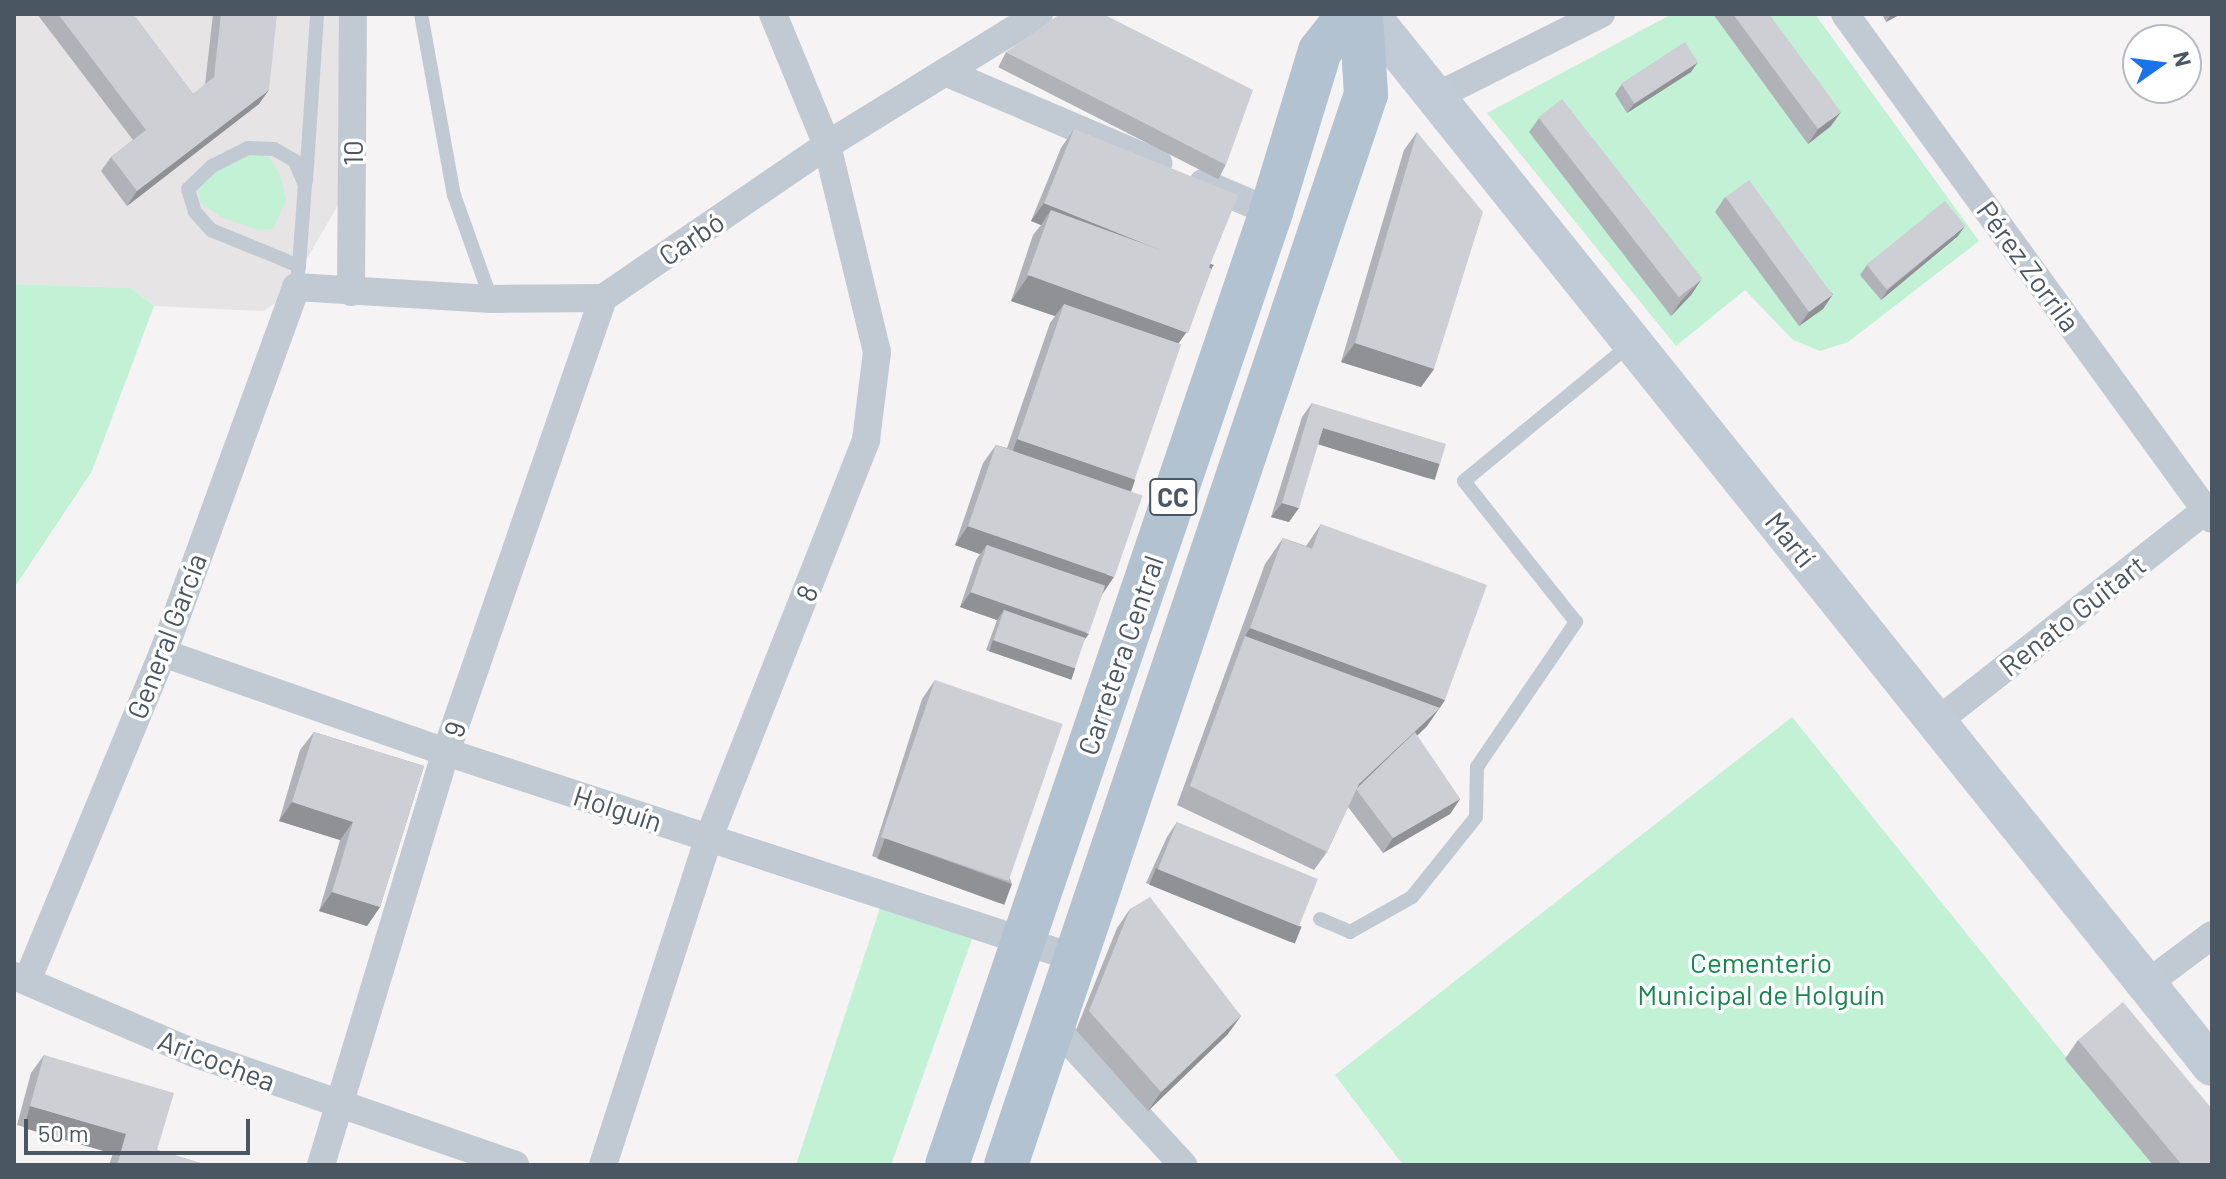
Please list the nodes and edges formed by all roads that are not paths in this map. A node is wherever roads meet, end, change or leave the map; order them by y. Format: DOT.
graph roads {
  1 [pos="317,14"];
  2 [pos="353,14"];
  3 [pos="421,14"];
  4 [pos="773,14"];
  5 [pos="1039,14"];
  6 [pos="1349,14"];
  7 [pos="1601,14"];
  8 [pos="1845,14"];
  9 [pos="1380,25"];
  10 [pos="945,72"];
  11 [pos="1433,98"];
  12 [pos="827,145"];
  13 [pos="305,185"];
  14 [pos="1271,212"];
  15 [pos="298,276"];
  16 [pos="351,292"];
  17 [pos="603,298"];
  18 [pos="491,299"];
  19 [pos="1631,344"];
  20 [pos="2209,514"];
  21 [pos="163,653"];
  22 [pos="1939,720"];
  23 [pos="446,752"];
  24 [pos="709,837"];
  25 [pos="1320,919"];
  26 [pos="2212,935"];
  27 [pos="1022,942"];
  28 [pos="1075,958"];
  29 [pos="21,978"];
  30 [pos="2148,983"];
  31 [pos="1053,1024"];
  32 [pos="2212,1066"];
  33 [pos="341,1106"];
  34 [pos="321,1165"];
  35 [pos="515,1165"];
  36 [pos="603,1165"];
  37 [pos="947,1165"];
  38 [pos="1006,1165"];
  39 [pos="1183,1165"];
  1 -- 13 [label="lane"];
  2 -- 16 [label="street, 10"];
  3 -- 18 [label="lane"];
  4 -- 12 [label="street, 8"];
  5 -- 10 [label="street, Carbó"];
  6 -- 14 [label="main road, Carretera Central / CC"];
  7 -- 11 [label="street"];
  8 -- 20 [label="street, Pérez Zorrila"];
  9 -- 11 [label="main road, Martí"];
  9 -- 28 [label="main road, Carretera Central / CC"];
  10 -- 12 [label="street, Carbó"];
  10 -- 14 [label="street"];
  11 -- 19 [label="main road, Martí"];
  12 -- 17 [label="street, Carbó"];
  12 -- 24 [label="street, 8"];
  13 -- 15 [label="lane"];
  13 -- 15 [label="lane"];
  14 -- 27 [label="main road, Carretera Central / CC"];
  15 -- 16 [label="street"];
  15 -- 21 [label="street, General García"];
  16 -- 18 [label="street"];
  17 -- 18 [label="street"];
  17 -- 23 [label="street, 9"];
  19 -- 22 [label="main road, Martí"];
  19 -- 25 [label="lane"];
  20 -- 22 [label="street, Renato Guitart"];
  21 -- 23 [label="street, Holguín"];
  21 -- 29 [label="street, General García"];
  22 -- 30 [label="main road, Martí"];
  23 -- 24 [label="street, Holguín"];
  23 -- 33 [label="street, 9"];
  24 -- 27 [label="street, Holguín"];
  24 -- 36 [label="street, 8"];
  26 -- 30 [label="street"];
  27 -- 28 [label="street, Holguín"];
  27 -- 37 [label="main road, Carretera Central / CC"];
  28 -- 31 [label="main road, Carretera Central / CC"];
  29 -- 33 [label="street, Aricochea"];
  30 -- 32 [label="main road, Martí"];
  31 -- 38 [label="main road, Carretera Central / CC"];
  31 -- 39 [label="street"];
  33 -- 34 [label="street, 9"];
  33 -- 35 [label="street, Aricochea"];
}
